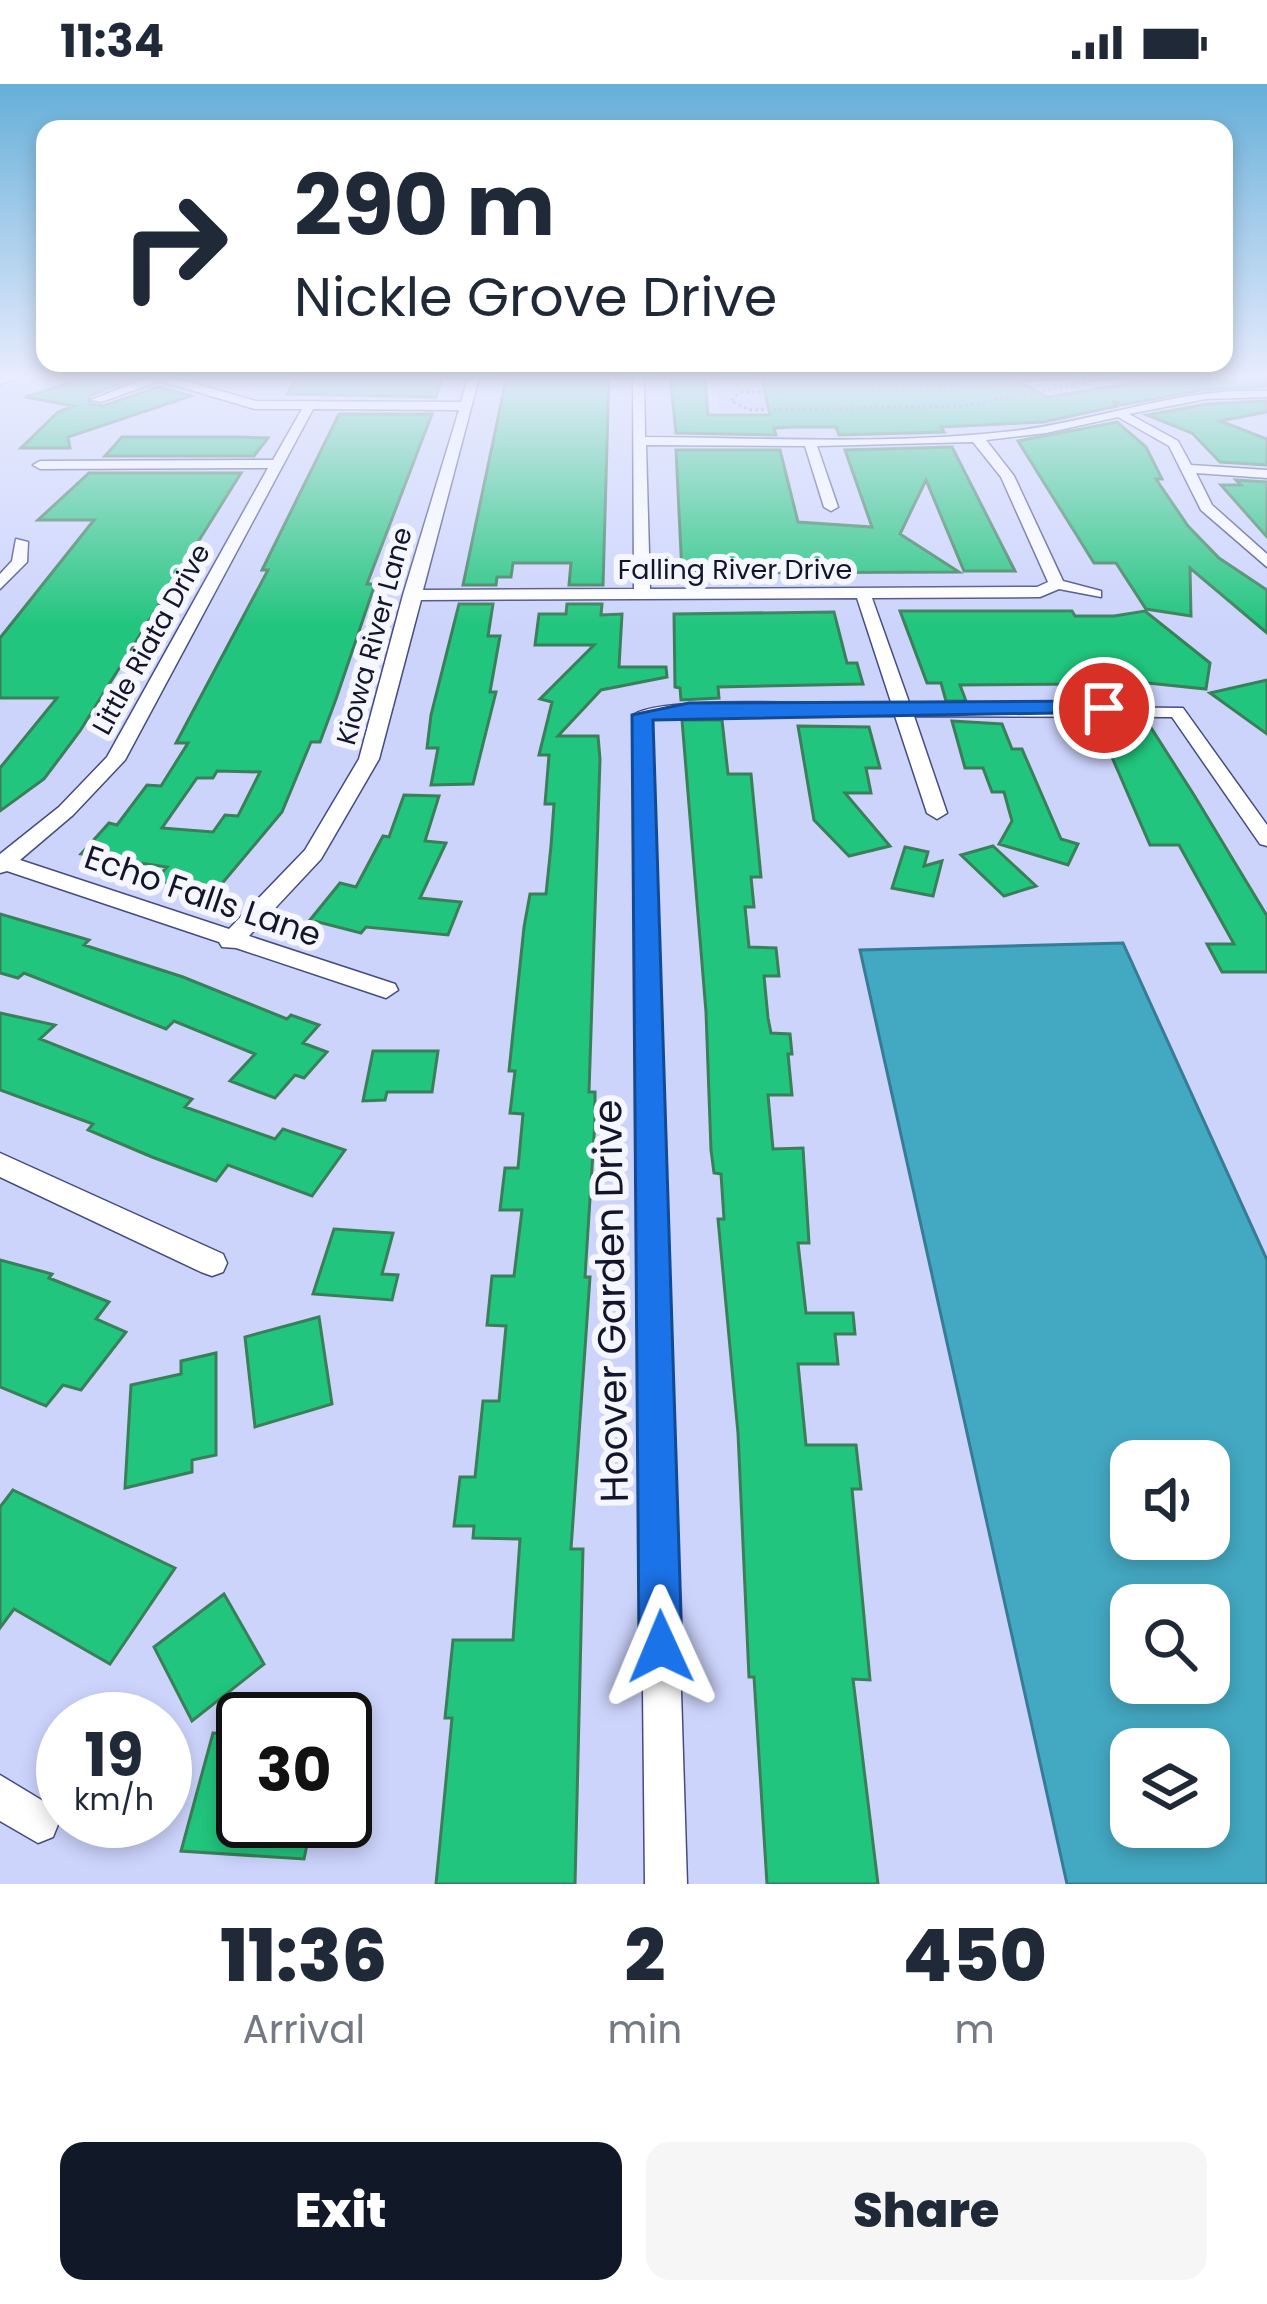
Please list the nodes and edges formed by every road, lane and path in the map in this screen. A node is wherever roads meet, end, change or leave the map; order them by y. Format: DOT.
graph roads {
  1 [pos="282,458"];
  2 [pos="452,458"];
  3 [pos="640,458"];
  4 [pos="815,458"];
  5 [pos="992,458"];
  6 [pos="1182,458"];
  7 [pos="279,464"];
  8 [pos="40,465"];
  9 [pos="1189,469"];
  10 [pos="1267,474"];
  11 [pos="831,507"];
  12 [pos="21,542"];
  13 [pos="1266,561"];
  14 [pos="0,584"];
  15 [pos="1058,584"];
  16 [pos="642,593"];
  17 [pos="863,593"];
  18 [pos="1095,594"];
  19 [pos="411,595"];
  20 [pos="902,709"];
  21 [pos="937,813"];
  22 [pos="1267,840"];
  23 [pos="2,863"];
  24 [pos="230,942"];
  25 [pos="386,990"];
  26 [pos="0,1164"];
  27 [pos="212,1263"];
  28 [pos="0,1796"];
  29 [pos="36,1821"];
  30 [pos="666,1884"];
  1 -- 7 [label="street, Little Riata Drive"];
  2 -- 19 [label="street, Kiowa River Lane"];
  3 -- 16 [label="street"];
  4 -- 11 [label="street"];
  5 -- 15 [label="street"];
  6 -- 9 [label="street"];
  7 -- 8 [label="street"];
  7 -- 23 [label="street, Little Riata Drive"];
  9 -- 10 [label="street"];
  9 -- 13 [label="street"];
  12 -- 14 [label="street"];
  15 -- 17 [label="street, Falling River Drive"];
  15 -- 18 [label="street"];
  16 -- 17 [label="street, Falling River Drive"];
  16 -- 19 [label="street, Falling River Drive"];
  17 -- 20 [label="street"];
  19 -- 24 [label="street, Kiowa River Lane"];
  20 -- 21 [label="street"];
  20 -- 22 [label="street"];
  20 -- 30 [label="street, Hoover Garden Drive"];
  23 -- 24 [label="street, Echo Falls Lane"];
  24 -- 25 [label="street, Echo Falls Lane"];
  26 -- 27 [label="street"];
  28 -- 29 [label="street"];
}
